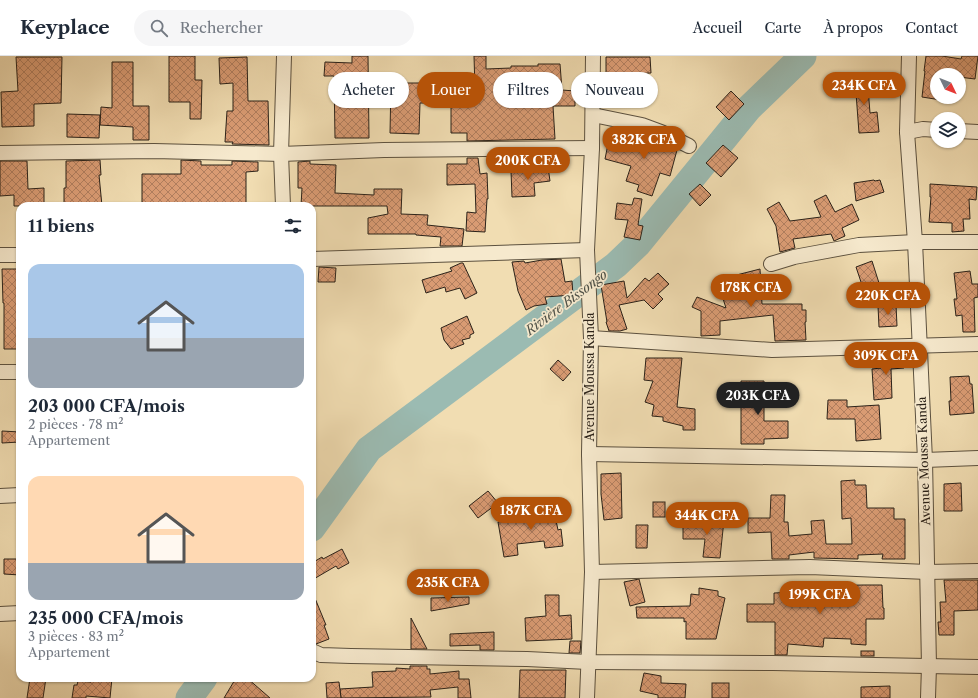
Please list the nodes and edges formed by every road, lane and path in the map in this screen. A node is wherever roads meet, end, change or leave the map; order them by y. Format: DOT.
graph roads {
  1 [pos="284,56"];
  2 [pos="593,56"];
  3 [pos="909,56"];
  4 [pos="593,115"];
  5 [pos="930,130"];
  6 [pos="966,131"];
  7 [pos="907,132"];
  8 [pos="978,132"];
  9 [pos="689,146"];
  10 [pos="592,148"];
  11 [pos="0,152"];
  12 [pos="281,154"];
  13 [pos="283,202"];
  14 [pos="915,242"];
  15 [pos="978,242"];
  16 [pos="587,250"];
  17 [pos="0,255"];
  18 [pos="16,255"];
  19 [pos="316,259"];
  20 [pos="771,264"];
  21 [pos="591,338"];
  22 [pos="978,344"];
  23 [pos="920,345"];
  24 [pos="0,372"];
  25 [pos="16,372"];
  26 [pos="589,454"];
  27 [pos="978,458"];
  28 [pos="925,460"];
  29 [pos="16,495"];
  30 [pos="0,496"];
  31 [pos="978,571"];
  32 [pos="592,572"];
  33 [pos="927,572"];
  34 [pos="16,613"];
  35 [pos="0,614"];
  36 [pos="316,653"];
  37 [pos="588,662"];
  38 [pos="929,666"];
  39 [pos="978,667"];
  40 [pos="587,698"];
  41 [pos="928,698"];
  1 -- 12 [label="street"];
  2 -- 4 [label="street, Avenue Moussa Kanda"];
  3 -- 7 [label="street, Avenue Moussa Kanda"];
  4 -- 9 [label="street"];
  4 -- 10 [label="street, Avenue Moussa Kanda"];
  5 -- 7 [label="street"];
  6 -- 8 [label="street"];
  7 -- 14 [label="street, Avenue Moussa Kanda"];
  10 -- 12 [label="street"];
  10 -- 16 [label="street, Avenue Moussa Kanda"];
  11 -- 12 [label="street"];
  12 -- 13 [label="street"];
  14 -- 15 [label="street"];
  14 -- 20 [label="street"];
  14 -- 23 [label="street, Avenue Moussa Kanda"];
  16 -- 19 [label="street"];
  16 -- 21 [label="street, Avenue Moussa Kanda"];
  17 -- 18 [label="street"];
  21 -- 23 [label="street"];
  21 -- 26 [label="street, Avenue Moussa Kanda"];
  22 -- 23 [label="street"];
  23 -- 28 [label="street, Avenue Moussa Kanda"];
  24 -- 25 [label="street"];
  26 -- 28 [label="street"];
  26 -- 32 [label="street, Avenue Moussa Kanda"];
  27 -- 28 [label="street"];
  28 -- 33 [label="street, Avenue Moussa Kanda"];
  29 -- 30 [label="street"];
  31 -- 33 [label="street"];
  32 -- 33 [label="street"];
  32 -- 37 [label="street, Avenue Moussa Kanda"];
  33 -- 38 [label="street, Avenue Moussa Kanda"];
  34 -- 35 [label="street"];
  36 -- 37 [label="street"];
  37 -- 38 [label="street"];
  37 -- 40 [label="street, Avenue Moussa Kanda"];
  38 -- 39 [label="street"];
  38 -- 41 [label="street, Avenue Moussa Kanda"];
}
